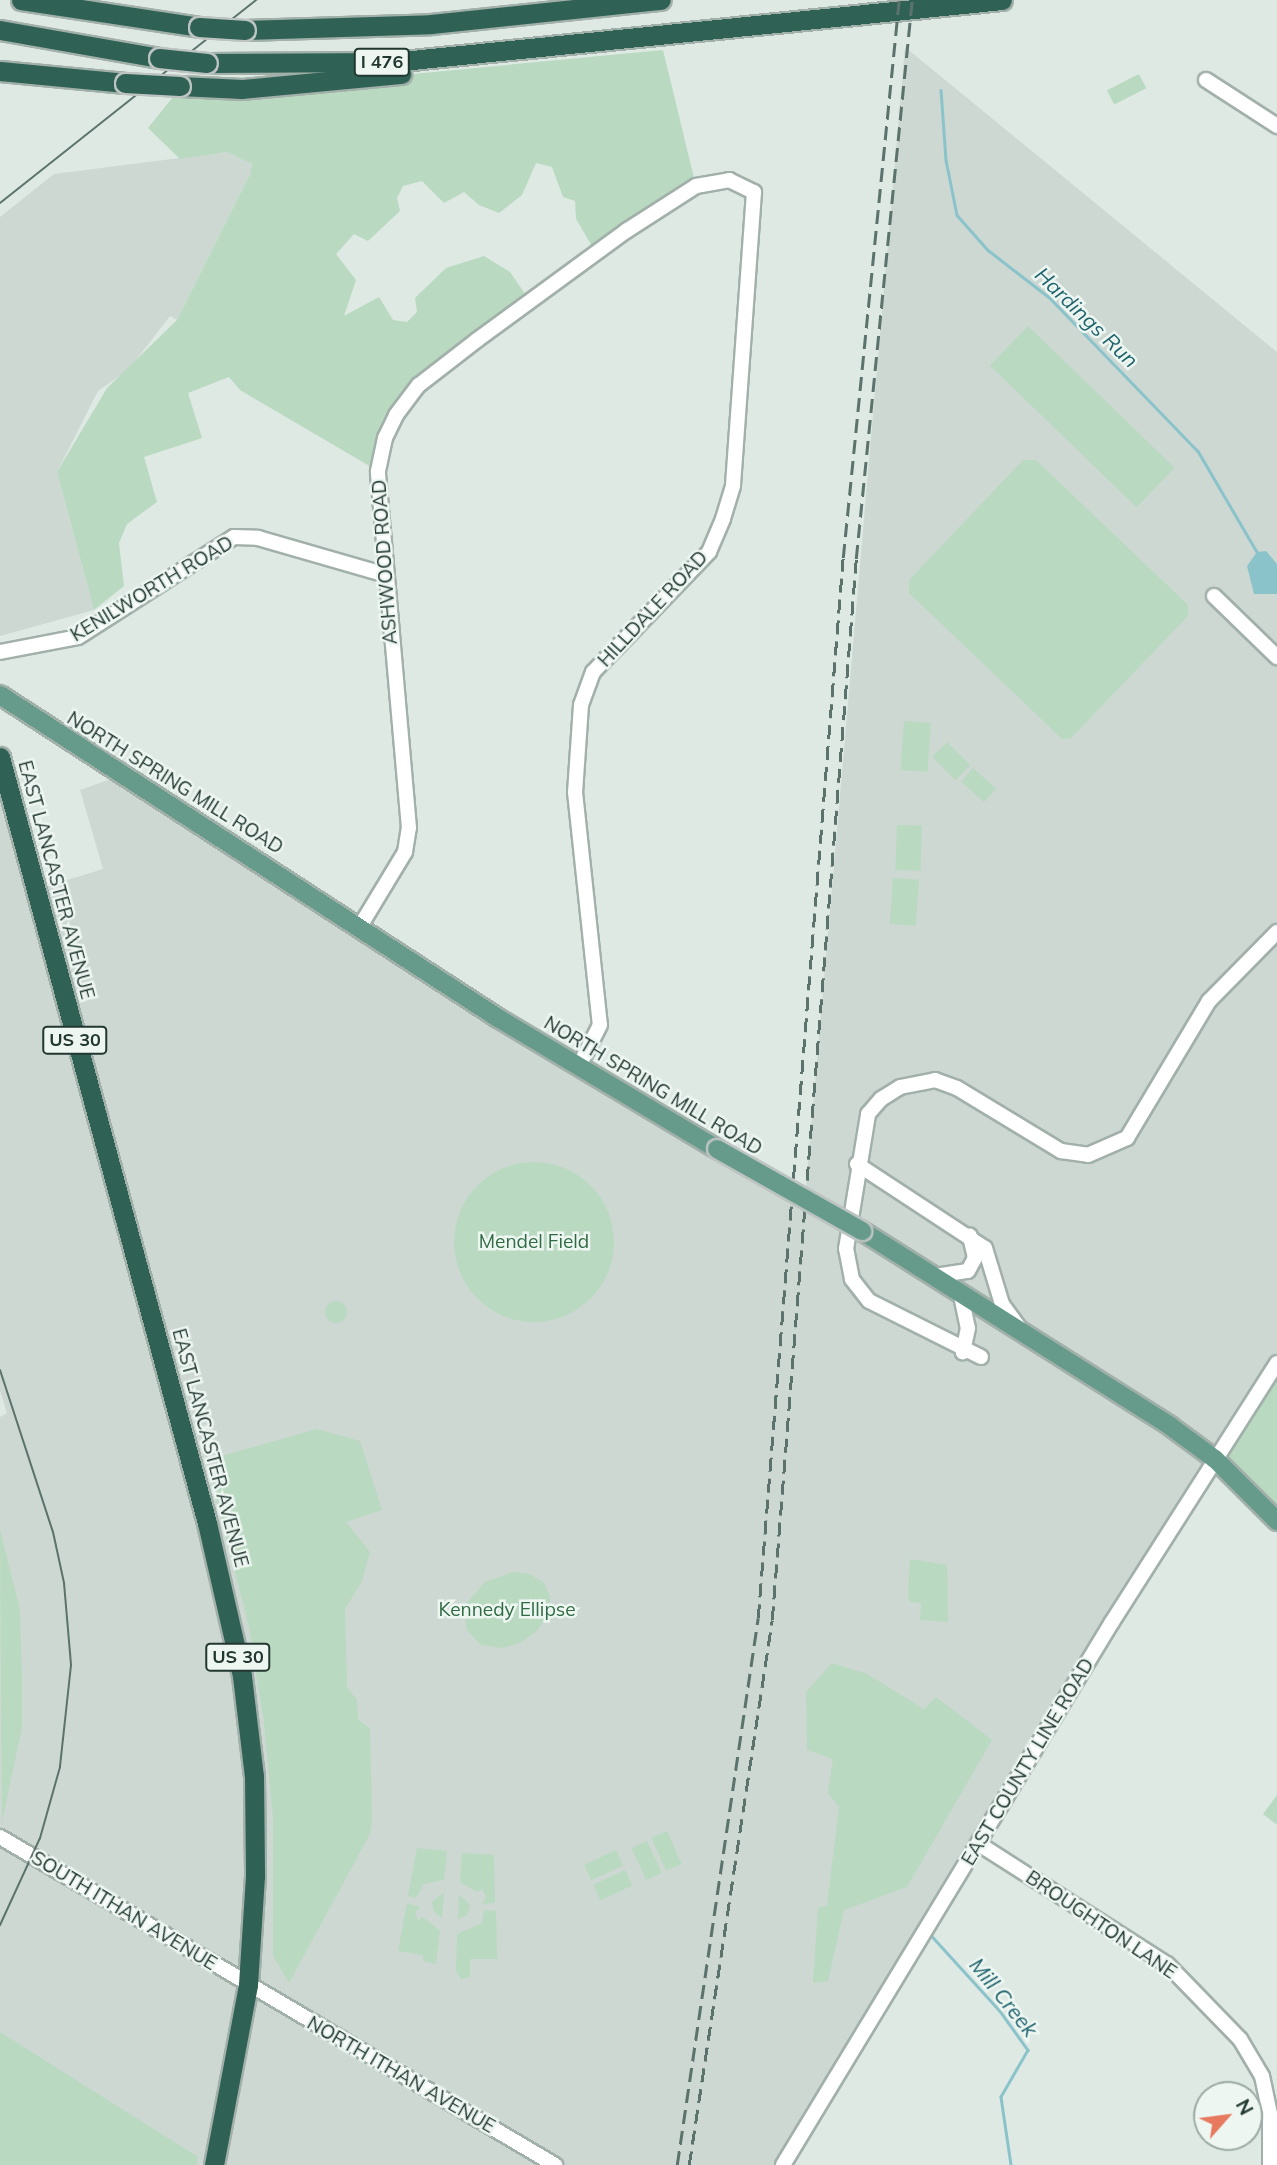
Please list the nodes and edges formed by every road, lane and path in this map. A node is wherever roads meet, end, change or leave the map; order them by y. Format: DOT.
graph roads {
  1 [pos="661,0"];
  2 [pos="1002,0"];
  3 [pos="27,1"];
  4 [pos="0,30"];
  5 [pos="557,47"];
  6 [pos="0,71"];
  7 [pos="1206,80"];
  8 [pos="1277,126"];
  9 [pos="754,192"];
  10 [pos="383,573"];
  11 [pos="1214,596"];
  12 [pos="0,652"];
  13 [pos="1277,657"];
  14 [pos="0,695"];
  15 [pos="0,757"];
  16 [pos="359,928"];
  17 [pos="1277,932"];
  18 [pos="580,1064"];
  19 [pos="857,1164"];
  20 [pos="970,1236"];
  21 [pos="935,1276"];
  22 [pos="960,1291"];
  23 [pos="1021,1328"];
  24 [pos="963,1352"];
  25 [pos="981,1357"];
  26 [pos="1277,1363"];
  27 [pos="1215,1459"];
  28 [pos="1277,1521"];
  29 [pos="0,1837"];
  30 [pos="979,1844"];
  31 [pos="247,1985"];
  32 [pos="214,2165"];
  33 [pos="555,2165"];
  34 [pos="783,2165"];
  35 [pos="1270,2165"];
  1 -- 3 [label="highway, I 476, bridge"];
  2 -- 5 [label="highway, I 476"];
  4 -- 5 [label="highway, I 476, bridge"];
  5 -- 6 [label="highway, bridge"];
  7 -- 8 [label="street"];
  9 -- 10 [label="street, ASHWOOD ROAD"];
  9 -- 18 [label="street, HILLDALE ROAD"];
  10 -- 12 [label="street, KENILWORTH ROAD"];
  10 -- 16 [label="street, ASHWOOD ROAD"];
  11 -- 13 [label="street"];
  14 -- 16 [label="main road, NORTH SPRING MILL ROAD"];
  15 -- 31 [label="highway, EAST LANCASTER AVENUE / US 30"];
  16 -- 18 [label="main road, NORTH SPRING MILL ROAD"];
  17 -- 19 [label="street"];
  18 -- 21 [label="main road, NORTH SPRING MILL ROAD, bridge"];
  19 -- 20 [label="street"];
  19 -- 24 [label="street"];
  20 -- 21 [label="street"];
  20 -- 23 [label="street"];
  21 -- 22 [label="main road, NORTH SPRING MILL ROAD"];
  22 -- 23 [label="main road, NORTH SPRING MILL ROAD"];
  22 -- 24 [label="street"];
  23 -- 27 [label="main road, NORTH SPRING MILL ROAD"];
  24 -- 25 [label="street"];
  26 -- 27 [label="street, EAST COUNTY LINE ROAD"];
  27 -- 28 [label="main road, NORTH SPRING MILL ROAD"];
  27 -- 30 [label="street, EAST COUNTY LINE ROAD"];
  29 -- 31 [label="street, SOUTH ITHAN AVENUE"];
  30 -- 34 [label="street, EAST COUNTY LINE ROAD"];
  30 -- 35 [label="street, BROUGHTON LANE"];
  31 -- 32 [label="highway, EAST LANCASTER AVENUE / US 30"];
  31 -- 33 [label="street, NORTH ITHAN AVENUE"];
}
